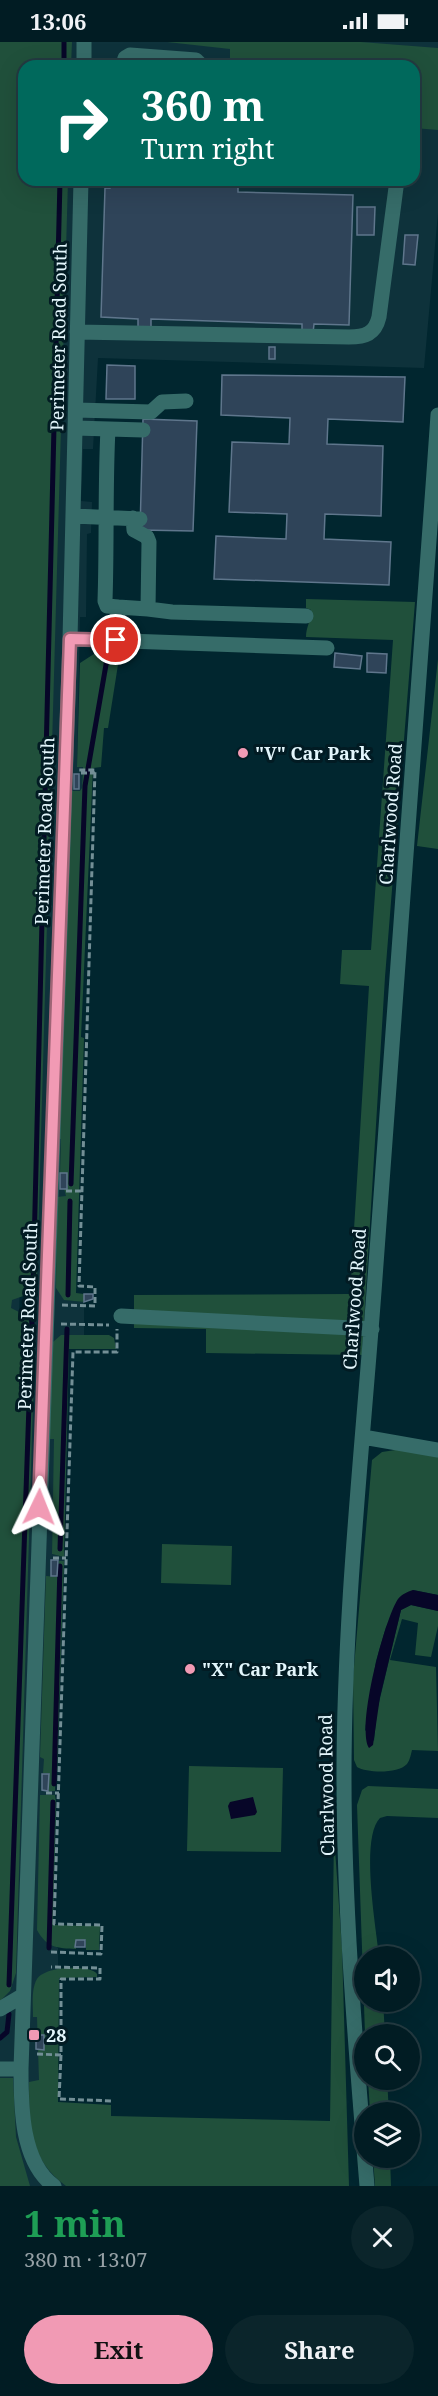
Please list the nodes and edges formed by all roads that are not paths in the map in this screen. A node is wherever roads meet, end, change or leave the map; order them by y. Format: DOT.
graph roads {
  1 [pos="84,42"];
  2 [pos="84,60"];
  3 [pos="124,60"];
  4 [pos="196,60"];
  5 [pos="81,186"];
  6 [pos="396,186"];
  7 [pos="78,332"];
  8 [pos="186,401"];
  9 [pos="76,410"];
  10 [pos="438,415"];
  11 [pos="75,428"];
  12 [pos="108,429"];
  13 [pos="143,430"];
  14 [pos="74,516"];
  15 [pos="106,517"];
  16 [pos="118,607"];
  17 [pos="148,609"];
  18 [pos="306,616"];
  19 [pos="70,639"];
  20 [pos="116,640"];
  21 [pos="327,648"];
  22 [pos="121,1316"];
  23 [pos="372,1329"];
  24 [pos="363,1437"];
  25 [pos="438,1450"];
  26 [pos="22,1996"];
  27 [pos="0,2009"];
  28 [pos="0,2069"];
  29 [pos="21,2069"];
  30 [pos="54,2186"];
  31 [pos="367,2186"];
  1 -- 2 [label="street"];
  3 -- 4 [label="street"];
  5 -- 7 [label="street, Perimeter Road South"];
  6 -- 7 [label="street"];
  7 -- 9 [label="street, Perimeter Road South"];
  8 -- 9 [label="street"];
  9 -- 11 [label="street, Perimeter Road South"];
  10 -- 23 [label="street, Charlwood Road"];
  11 -- 12 [label="street"];
  11 -- 14 [label="street, Perimeter Road South"];
  12 -- 13 [label="street"];
  12 -- 15 [label="street"];
  14 -- 15 [label="street"];
  14 -- 19 [label="street, Perimeter Road South"];
  15 -- 16 [label="street"];
  15 -- 17 [label="street"];
  16 -- 17 [label="street"];
  16 -- 20 [label="street"];
  17 -- 18 [label="street"];
  19 -- 20 [label="street"];
  19 -- 26 [label="street, Perimeter Road South"];
  20 -- 21 [label="street"];
  22 -- 23 [label="street"];
  23 -- 24 [label="street, Charlwood Road"];
  24 -- 25 [label="street"];
  24 -- 31 [label="street, Charlwood Road"];
  26 -- 27 [label="street"];
  26 -- 29 [label="street, Perimeter Road South"];
  28 -- 29 [label="street"];
  29 -- 30 [label="street, Perimeter Road South"];
}
